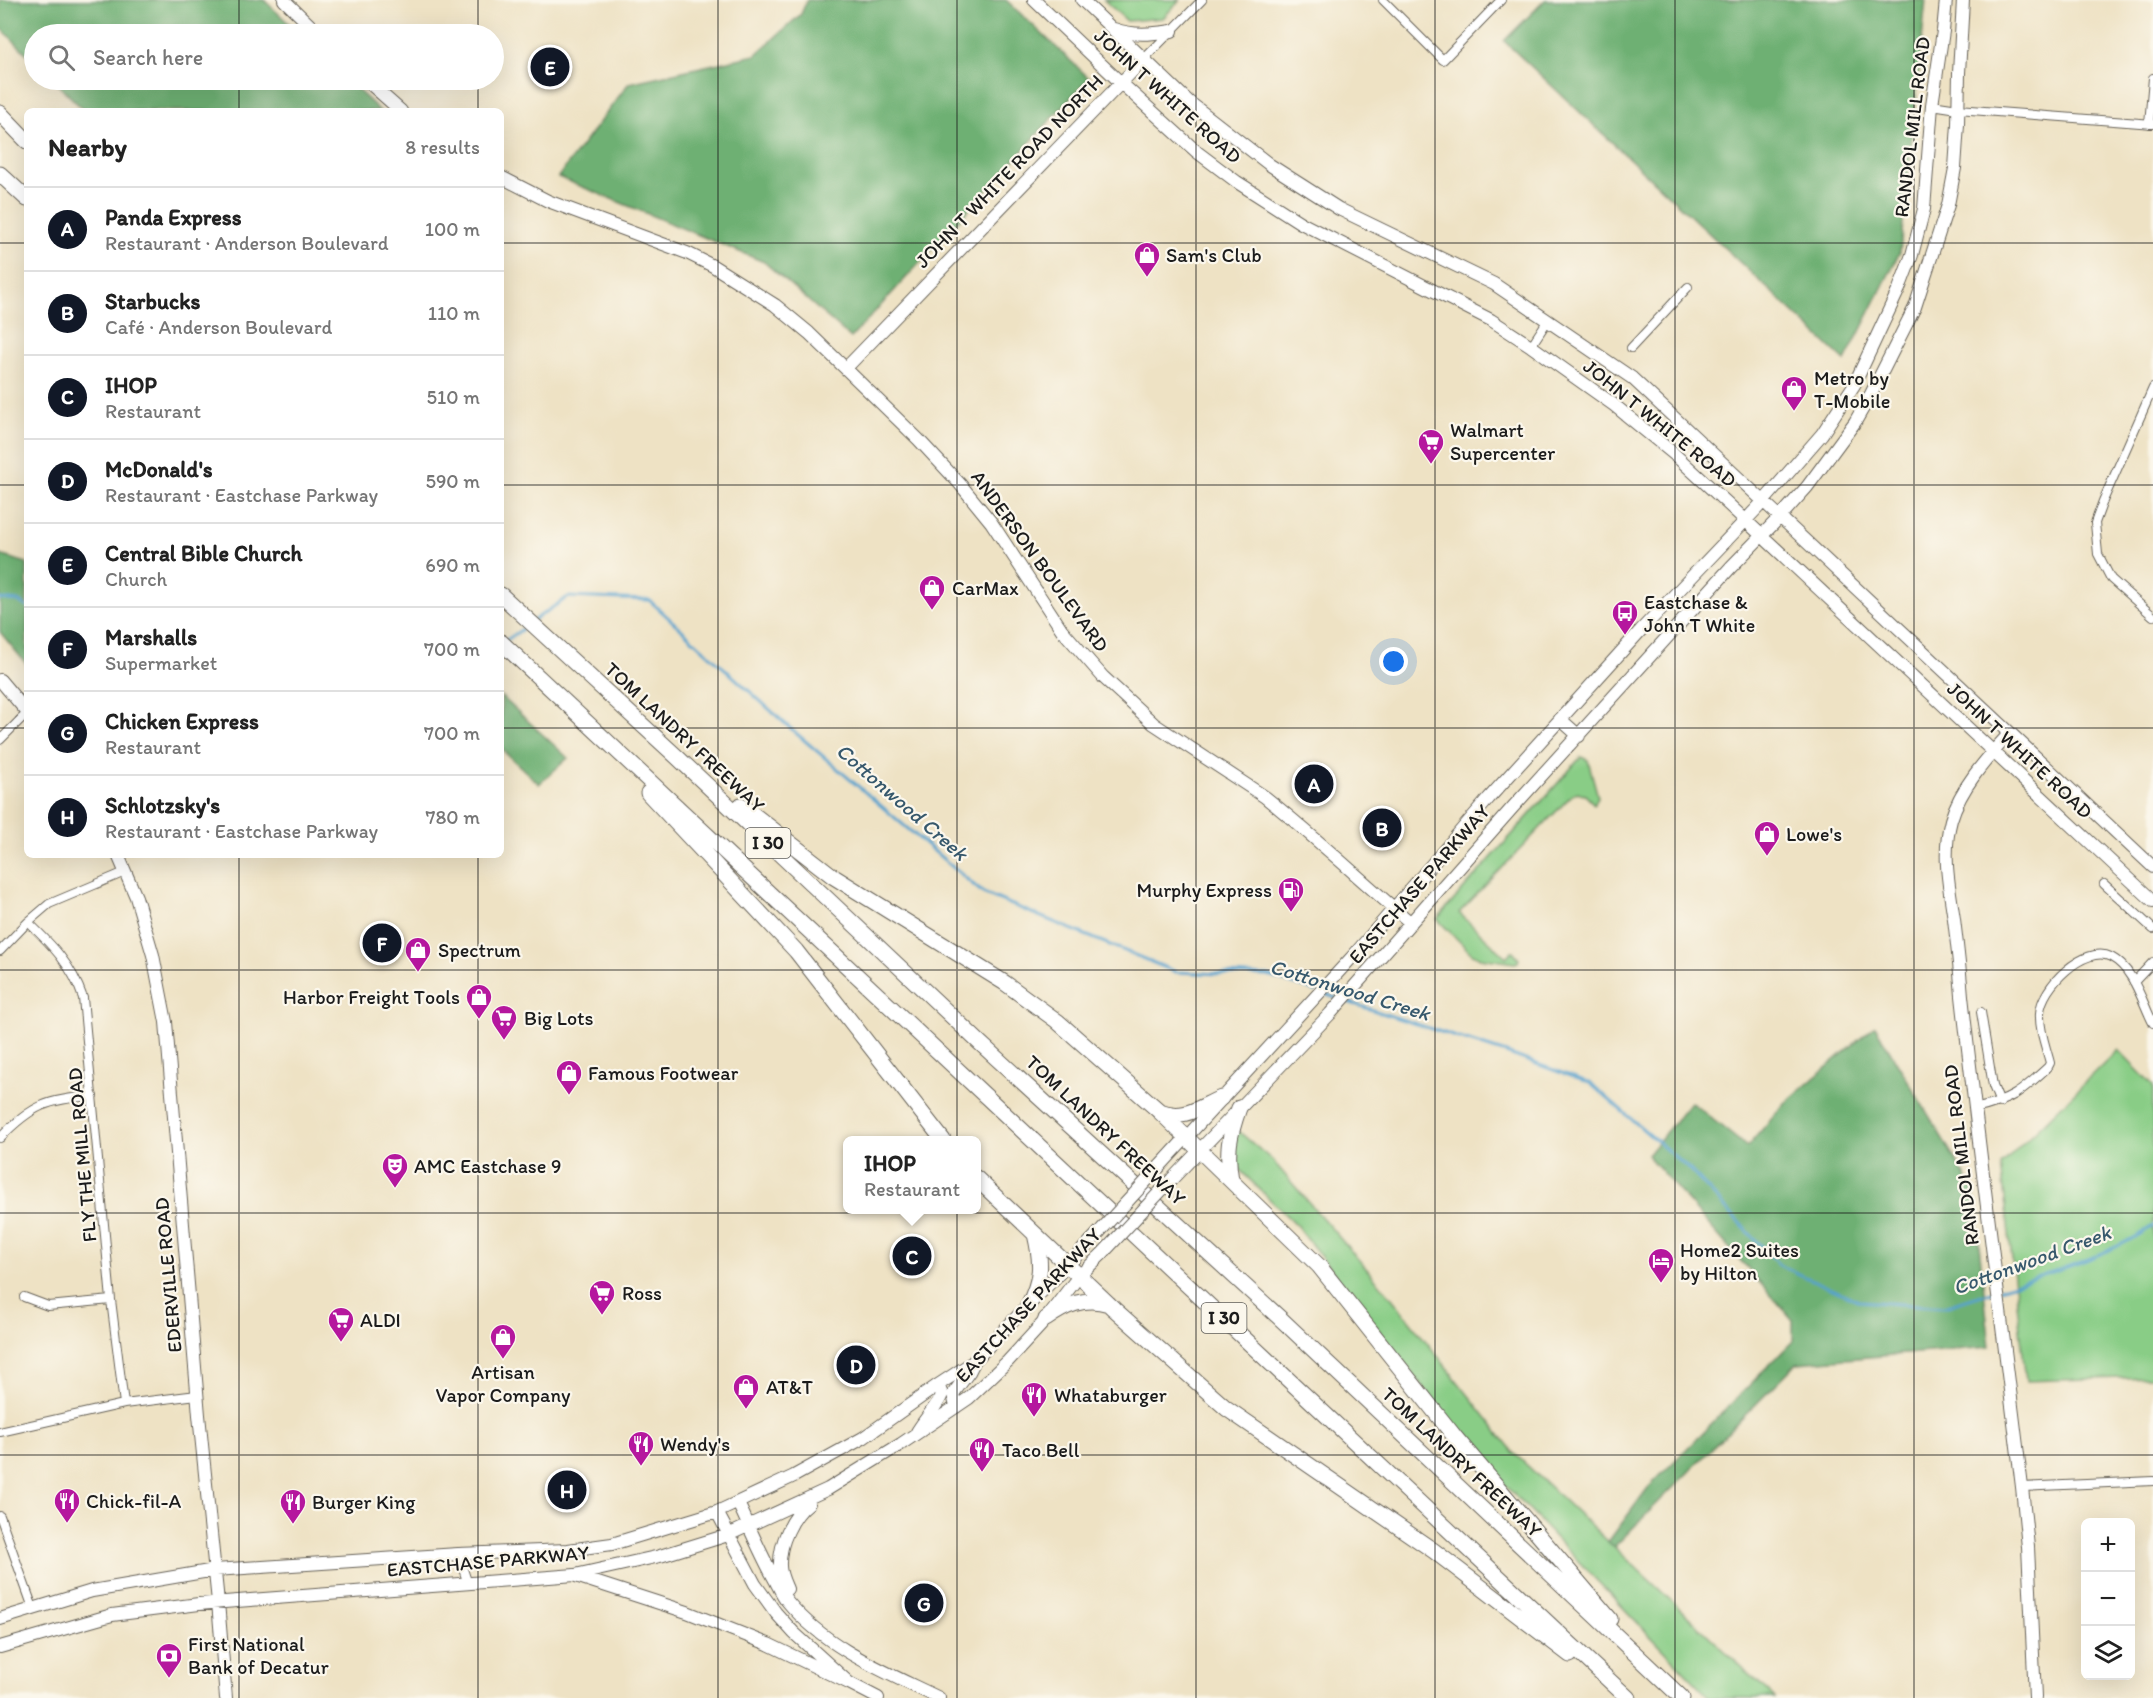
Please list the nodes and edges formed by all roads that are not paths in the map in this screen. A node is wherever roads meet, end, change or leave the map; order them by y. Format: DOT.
graph roads {
  1 [pos="284,0"];
  2 [pos="1034,0"];
  3 [pos="1082,0"];
  4 [pos="1202,0"];
  5 [pos="1383,0"];
  6 [pos="1501,0"];
  7 [pos="1946,0"];
  8 [pos="1963,0"];
  9 [pos="309,24"];
  10 [pos="1109,27"];
  11 [pos="1172,31"];
  12 [pos="1143,60"];
  13 [pos="2153,78"];
  14 [pos="1121,83"];
  15 [pos="377,90"];
  16 [pos="1932,105"];
  17 [pos="398,108"];
  18 [pos="1958,109"];
  19 [pos="0,113"];
  20 [pos="2151,124"];
  21 [pos="0,125"];
  22 [pos="24,138"];
  23 [pos="24,147"];
  24 [pos="0,174"];
  25 [pos="504,179"];
  26 [pos="0,180"];
  27 [pos="24,197"];
  28 [pos="24,198"];
  29 [pos="1688,287"];
  30 [pos="1548,320"];
  31 [pos="1530,346"];
  32 [pos="1631,348"];
  33 [pos="846,368"];
  34 [pos="2153,388"];
  35 [pos="1764,502"];
  36 [pos="1780,517"];
  37 [pos="1746,520"];
  38 [pos="1762,536"];
  39 [pos="504,598"];
  40 [pos="2153,616"];
  41 [pos="504,645"];
  42 [pos="0,680"];
  43 [pos="541,681"];
  44 [pos="24,708"];
  45 [pos="24,715"];
  46 [pos="1560,719"];
  47 [pos="2009,734"];
  48 [pos="1579,736"];
  49 [pos="0,740"];
  50 [pos="1992,752"];
  51 [pos="676,756"];
  52 [pos="119,858"];
  53 [pos="2153,867"];
  54 [pos="125,872"];
  55 [pos="2104,884"];
  56 [pos="2153,901"];
  57 [pos="1395,909"];
  58 [pos="28,922"];
  59 [pos="1411,923"];
  60 [pos="2153,929"];
  61 [pos="0,951"];
  62 [pos="2153,962"];
  63 [pos="2134,982"];
  64 [pos="1981,1012"];
  65 [pos="2153,1023"];
  66 [pos="93,1096"];
  67 [pos="1221,1098"];
  68 [pos="2000,1103"];
  69 [pos="1239,1108"];
  70 [pos="1974,1108"];
  71 [pos="1158,1110"];
  72 [pos="940,1136"];
  73 [pos="0,1138"];
  74 [pos="1187,1138"];
  75 [pos="1200,1150"];
  76 [pos="1231,1180"];
  77 [pos="981,1183"];
  78 [pos="1035,1234"];
  79 [pos="1074,1270"];
  80 [pos="24,1297"];
  81 [pos="111,1300"];
  82 [pos="1111,1305"];
  83 [pos="1028,1306"];
  84 [pos="1046,1319"];
  85 [pos="973,1362"];
  86 [pos="938,1385"];
  87 [pos="197,1395"];
  88 [pos="124,1404"];
  89 [pos="956,1407"];
  90 [pos="0,1432"];
  91 [pos="917,1434"];
  92 [pos="2153,1481"];
  93 [pos="2022,1486"];
  94 [pos="828,1489"];
  95 [pos="738,1503"];
  96 [pos="717,1512"];
  97 [pos="0,1516"];
  98 [pos="748,1525"];
  99 [pos="728,1535"];
  100 [pos="458,1554"];
  101 [pos="215,1570"];
  102 [pos="575,1575"];
  103 [pos="468,1584"];
  104 [pos="218,1602"];
  105 [pos="793,1607"];
  106 [pos="33,1608"];
  107 [pos="0,1619"];
  108 [pos="0,1647"];
  109 [pos="1659,1676"];
  110 [pos="849,1683"];
  111 [pos="225,1698"];
  112 [pos="879,1698"];
  113 [pos="939,1698"];
  114 [pos="1628,1698"];
  115 [pos="1682,1698"];
  116 [pos="2035,1698"];
  1 -- 9 [label="main road"];
  2 -- 14 [label="main road, JOHN T WHITE ROAD"];
  3 -- 10 [label="main road, JOHN T WHITE ROAD"];
  4 -- 11 [label="street, JOHN T WHITE ROAD NORTH"];
  5 -- 6 [label="street"];
  7 -- 16 [label="main road, RANDOL MILL ROAD"];
  8 -- 18 [label="main road, RANDOL MILL ROAD"];
  10 -- 11 [label="main road"];
  10 -- 12 [label="main road, JOHN T WHITE ROAD"];
  11 -- 12 [label="street, JOHN T WHITE ROAD NORTH"];
  12 -- 14 [label="main road, JOHN T WHITE ROAD NORTH"];
  12 -- 30 [label="main road, JOHN T WHITE ROAD"];
  13 -- 20 [label="street"];
  14 -- 31 [label="main road, JOHN T WHITE ROAD"];
  14 -- 33 [label="main road, JOHN T WHITE ROAD NORTH"];
  15 -- 17 [label="main road"];
  16 -- 18 [label="street"];
  16 -- 35 [label="main road, RANDOL MILL ROAD"];
  18 -- 20 [label="street"];
  18 -- 36 [label="main road, RANDOL MILL ROAD"];
  19 -- 22 [label="highway"];
  21 -- 23 [label="highway"];
  24 -- 27 [label="highway"];
  25 -- 33 [label="main road, ANDERSON BOULEVARD"];
  26 -- 28 [label="highway"];
  29 -- 32 [label="street"];
  30 -- 31 [label="street"];
  30 -- 35 [label="main road, JOHN T WHITE ROAD"];
  31 -- 37 [label="main road, JOHN T WHITE ROAD"];
  33 -- 57 [label="main road, ANDERSON BOULEVARD"];
  34 -- 40 [label="street"];
  35 -- 36 [label="main road, JOHN T WHITE ROAD"];
  35 -- 37 [label="main road, EASTCHASE PARKWAY"];
  36 -- 38 [label="main road, EASTCHASE PARKWAY"];
  36 -- 47 [label="main road, JOHN T WHITE ROAD"];
  37 -- 38 [label="main road, JOHN T WHITE ROAD"];
  37 -- 46 [label="main road, EASTCHASE PARKWAY"];
  38 -- 48 [label="main road, EASTCHASE PARKWAY"];
  38 -- 50 [label="main road, JOHN T WHITE ROAD"];
  39 -- 51 [label="highway, TOM LANDRY FREEWAY / I 30"];
  41 -- 43 [label="highway, I 30"];
  42 -- 44 [label="main road"];
  43 -- 72 [label="highway"];
  43 -- 114 [label="highway, I 30"];
  45 -- 49 [label="street"];
  46 -- 48 [label="main road"];
  46 -- 57 [label="main road, EASTCHASE PARKWAY"];
  47 -- 50 [label="main road, RANDOL MILL ROAD"];
  47 -- 53 [label="main road, JOHN T WHITE ROAD"];
  48 -- 59 [label="main road, EASTCHASE PARKWAY"];
  50 -- 56 [label="main road, JOHN T WHITE ROAD"];
  50 -- 70 [label="main road, RANDOL MILL ROAD"];
  51 -- 71 [label="highway"];
  51 -- 109 [label="highway, TOM LANDRY FREEWAY / I 30"];
  52 -- 54 [label="main road, EDERVILLE ROAD"];
  54 -- 58 [label="street"];
  54 -- 87 [label="main road, EDERVILLE ROAD"];
  55 -- 60 [label="street"];
  57 -- 59 [label="main road, ANDERSON BOULEVARD"];
  57 -- 67 [label="main road, EASTCHASE PARKWAY"];
  58 -- 61 [label="street"];
  58 -- 66 [label="street, FLY THE MILL ROAD"];
  59 -- 69 [label="main road, EASTCHASE PARKWAY"];
  62 -- 63 [label="street"];
  63 -- 65 [label="street"];
  63 -- 68 [label="street"];
  64 -- 68 [label="street"];
  66 -- 73 [label="street"];
  66 -- 81 [label="street, FLY THE MILL ROAD"];
  67 -- 71 [label="highway"];
  67 -- 74 [label="main road, EASTCHASE PARKWAY"];
  68 -- 70 [label="street"];
  69 -- 75 [label="main road, EASTCHASE PARKWAY"];
  69 -- 76 [label="highway"];
  70 -- 93 [label="main road, RANDOL MILL ROAD"];
  71 -- 74 [label="highway"];
  74 -- 75 [label="highway"];
  74 -- 79 [label="main road, EASTCHASE PARKWAY, bridge"];
  75 -- 76 [label="highway"];
  75 -- 79 [label="main road, EASTCHASE PARKWAY, bridge"];
  76 -- 109 [label="highway"];
  77 -- 78 [label="highway"];
  78 -- 79 [label="highway"];
  78 -- 83 [label="highway"];
  79 -- 82 [label="highway"];
  79 -- 83 [label="main road, EASTCHASE PARKWAY"];
  79 -- 84 [label="main road, EASTCHASE PARKWAY"];
  80 -- 81 [label="street"];
  81 -- 88 [label="street, FLY THE MILL ROAD"];
  82 -- 84 [label="highway"];
  82 -- 114 [label="highway"];
  83 -- 85 [label="main road, EASTCHASE PARKWAY"];
  84 -- 89 [label="main road, EASTCHASE PARKWAY"];
  85 -- 86 [label="main road, EASTCHASE PARKWAY"];
  85 -- 89 [label="main road"];
  86 -- 91 [label="main road"];
  86 -- 95 [label="main road, EASTCHASE PARKWAY"];
  87 -- 88 [label="street"];
  87 -- 101 [label="main road, EDERVILLE ROAD"];
  88 -- 90 [label="street"];
  89 -- 91 [label="main road, EASTCHASE PARKWAY"];
  91 -- 94 [label="main road, EASTCHASE PARKWAY"];
  92 -- 93 [label="street"];
  93 -- 116 [label="main road, RANDOL MILL ROAD"];
  94 -- 98 [label="main road, EASTCHASE PARKWAY"];
  94 -- 105 [label="main road"];
  95 -- 96 [label="main road, EASTCHASE PARKWAY"];
  95 -- 98 [label="main road"];
  96 -- 99 [label="main road"];
  96 -- 100 [label="main road, EASTCHASE PARKWAY"];
  97 -- 106 [label="street"];
  98 -- 99 [label="main road, EASTCHASE PARKWAY"];
  98 -- 105 [label="main road"];
  99 -- 102 [label="main road, EASTCHASE PARKWAY"];
  99 -- 110 [label="main road"];
  100 -- 101 [label="main road, EASTCHASE PARKWAY"];
  100 -- 103 [label="street"];
  101 -- 104 [label="main road, EDERVILLE ROAD"];
  101 -- 106 [label="main road, EASTCHASE PARKWAY"];
  102 -- 103 [label="main road, EASTCHASE PARKWAY"];
  102 -- 110 [label="main road"];
  103 -- 104 [label="main road, EASTCHASE PARKWAY"];
  104 -- 108 [label="main road, EASTCHASE PARKWAY"];
  104 -- 111 [label="main road, EDERVILLE ROAD"];
  105 -- 113 [label="main road"];
  106 -- 107 [label="main road, EASTCHASE PARKWAY"];
  109 -- 115 [label="highway, TOM LANDRY FREEWAY / I 30"];
  110 -- 112 [label="main road"];
}
